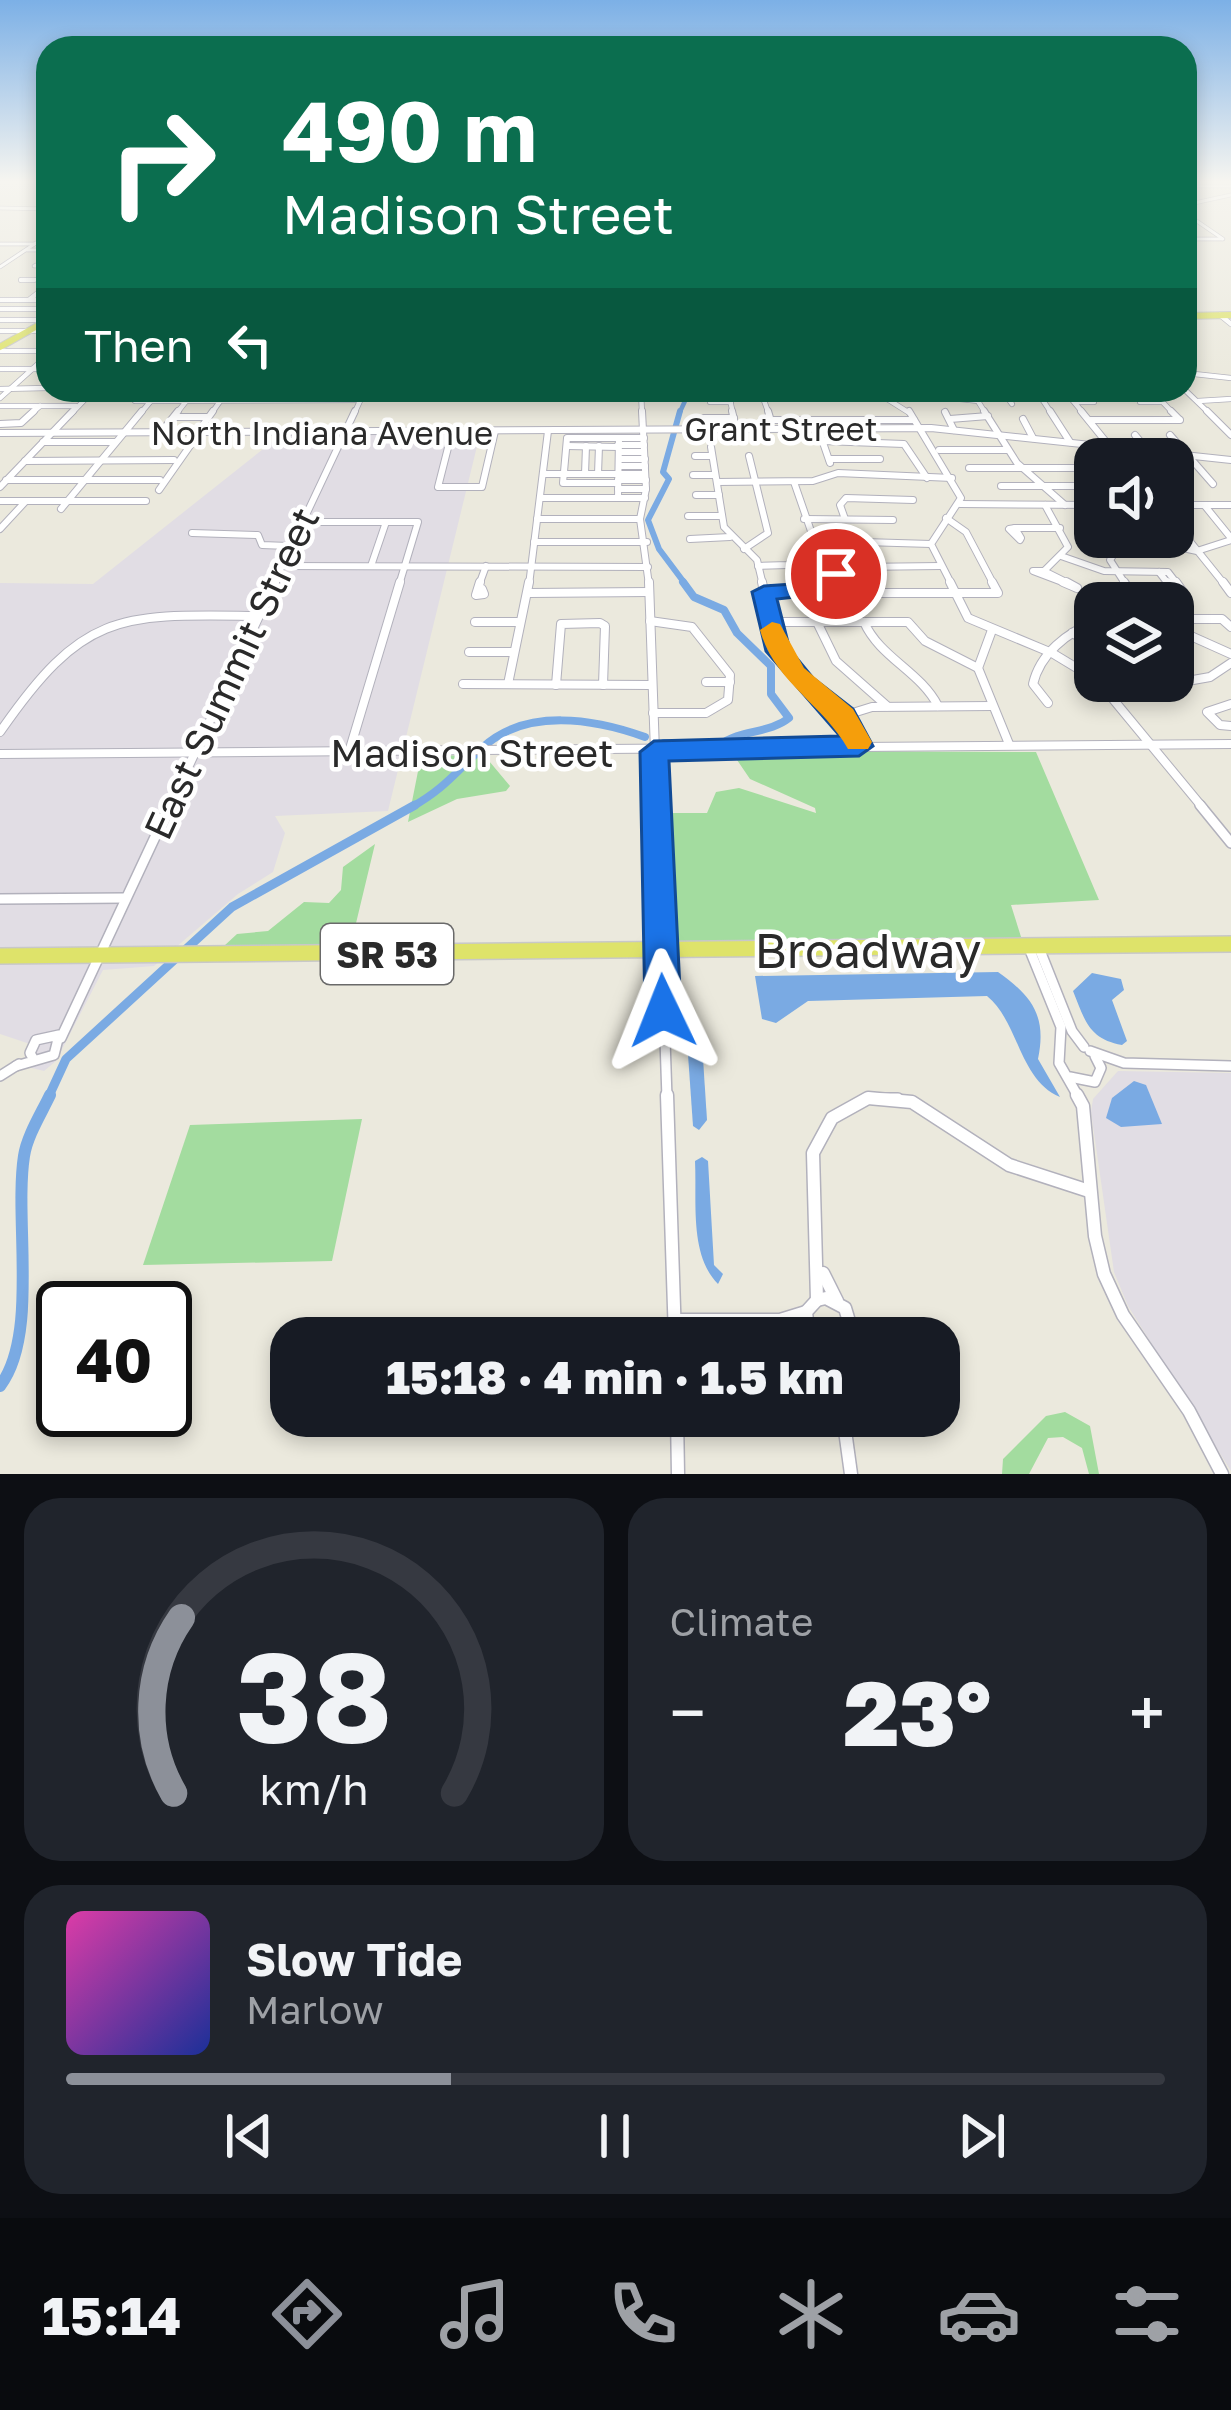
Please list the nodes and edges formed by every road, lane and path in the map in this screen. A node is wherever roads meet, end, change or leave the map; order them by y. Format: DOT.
graph roads {
  1 [pos="26,250"];
  2 [pos="36,250"];
  3 [pos="0,256"];
  4 [pos="17,256"];
  5 [pos="0,267"];
  6 [pos="36,280"];
  7 [pos="12,287"];
  8 [pos="36,291"];
  9 [pos="0,300"];
  10 [pos="25,300"];
  11 [pos="36,300"];
  12 [pos="9,309"];
  13 [pos="36,309"];
  14 [pos="0,315"];
  15 [pos="36,316"];
  16 [pos="1197,316"];
  17 [pos="31,320"];
  18 [pos="36,320"];
  19 [pos="1231,320"];
  20 [pos="36,328"];
  21 [pos="0,331"];
  22 [pos="17,331"];
  23 [pos="31,332"];
  24 [pos="36,332"];
  25 [pos="0,349"];
  26 [pos="36,352"];
  27 [pos="36,365"];
  28 [pos="0,369"];
  29 [pos="32,369"];
  30 [pos="36,369"];
  31 [pos="1197,374"];
  32 [pos="1231,378"];
  33 [pos="10,388"];
  34 [pos="36,388"];
  35 [pos="0,389"];
  36 [pos="1231,399"];
  37 [pos="1197,401"];
  38 [pos="0,402"];
  39 [pos="82,402"];
  40 [pos="150,402"];
  41 [pos="184,402"];
  42 [pos="219,402"];
  43 [pos="359,402"];
  44 [pos="642,402"];
  45 [pos="710,402"];
  46 [pos="730,402"];
  47 [pos="765,402"];
  48 [pos="800,402"];
  49 [pos="834,402"];
  50 [pos="869,402"];
  51 [pos="897,402"];
  52 [pos="942,402"];
  53 [pos="980,402"];
  54 [pos="1044,402"];
  55 [pos="1075,402"];
  56 [pos="1094,402"];
  57 [pos="1140,402"];
  58 [pos="1163,402"];
  59 [pos="1198,402"];
  60 [pos="40,406"];
  61 [pos="79,406"];
  62 [pos="802,408"];
  63 [pos="837,408"];
  64 [pos="872,408"];
  65 [pos="946,412"];
  66 [pos="988,416"];
  67 [pos="173,417"];
  68 [pos="208,417"];
  69 [pos="704,418"];
  70 [pos="734,418"];
  71 [pos="1023,419"];
  72 [pos="1089,420"];
  73 [pos="771,424"];
  74 [pos="916,424"];
  75 [pos="0,428"];
  76 [pos="736,428"];
  77 [pos="818,428"];
  78 [pos="954,430"];
  79 [pos="1228,430"];
  80 [pos="452,431"];
  81 [pos="495,431"];
  82 [pos="548,431"];
  83 [pos="125,432"];
  84 [pos="162,432"];
  85 [pos="199,432"];
  86 [pos="345,432"];
  87 [pos="52,433"];
  88 [pos="998,435"];
  89 [pos="1136,435"];
  90 [pos="1170,435"];
  91 [pos="1033,438"];
  92 [pos="1103,438"];
  93 [pos="1138,438"];
  94 [pos="1173,438"];
  95 [pos="823,441"];
  96 [pos="43,442"];
  97 [pos="117,442"];
  98 [pos="567,442"];
  99 [pos="1070,442"];
  100 [pos="1074,442"];
  101 [pos="586,446"];
  102 [pos="598,446"];
  103 [pos="939,450"];
  104 [pos="1008,450"];
  105 [pos="694,456"];
  106 [pos="749,456"];
  107 [pos="1194,456"];
  108 [pos="829,459"];
  109 [pos="880,459"];
  110 [pos="101,460"];
  111 [pos="174,460"];
  112 [pos="645,460"];
  113 [pos="1231,460"];
  114 [pos="25,461"];
  115 [pos="1194,462"];
  116 [pos="618,466"];
  117 [pos="969,468"];
  118 [pos="1021,468"];
  119 [pos="1074,468"];
  120 [pos="838,473"];
  121 [pos="542,474"];
  122 [pos="585,474"];
  123 [pos="598,474"];
  124 [pos="693,476"];
  125 [pos="885,478"];
  126 [pos="927,478"];
  127 [pos="952,478"];
  128 [pos="563,479"];
  129 [pos="716,479"];
  130 [pos="86,480"];
  131 [pos="160,480"];
  132 [pos="755,482"];
  133 [pos="794,482"];
  134 [pos="3,483"];
  135 [pos="1214,484"];
  136 [pos="1001,486"];
  137 [pos="1049,486"];
  138 [pos="1074,486"];
  139 [pos="159,490"];
  140 [pos="696,495"];
  141 [pos="719,495"];
  142 [pos="540,498"];
  143 [pos="893,498"];
  144 [pos="146,500"];
  145 [pos="913,500"];
  146 [pos="0,501"];
  147 [pos="26,501"];
  148 [pos="68,501"];
  149 [pos="960,504"];
  150 [pos="1046,505"];
  151 [pos="1065,505"];
  152 [pos="1074,505"];
  153 [pos="1194,505"];
  154 [pos="1204,505"];
  155 [pos="1231,505"];
  156 [pos="61,509"];
  157 [pos="688,516"];
  158 [pos="722,516"];
  159 [pos="946,518"];
  160 [pos="537,519"];
  161 [pos="640,519"];
  162 [pos="804,519"];
  163 [pos="845,519"];
  164 [pos="892,520"];
  165 [pos="300,522"];
  166 [pos="386,522"];
  167 [pos="1016,528"];
  168 [pos="1060,528"];
  169 [pos="0,530"];
  170 [pos="192,533"];
  171 [pos="1230,534"];
  172 [pos="730,537"];
  173 [pos="690,539"];
  174 [pos="535,542"];
  175 [pos="646,542"];
  176 [pos="931,544"];
  177 [pos="288,546"];
  178 [pos="744,549"];
  179 [pos="1194,549"];
  180 [pos="837,551"];
  181 [pos="1061,556"];
  182 [pos="1112,558"];
  183 [pos="794,559"];
  184 [pos="279,566"];
  185 [pos="370,566"];
  186 [pos="405,566"];
  187 [pos="486,566"];
  188 [pos="532,566"];
  189 [pos="648,566"];
  190 [pos="758,566"];
  191 [pos="940,566"];
  192 [pos="856,567"];
  193 [pos="1044,572"];
  194 [pos="1115,572"];
  195 [pos="1160,572"];
  196 [pos="1217,578"];
  197 [pos="1230,579"];
  198 [pos="829,580"];
  199 [pos="1122,582"];
  200 [pos="482,589"];
  201 [pos="649,592"];
  202 [pos="764,592"];
  203 [pos="529,593"];
  204 [pos="952,593"];
  205 [pos="1231,593"];
  206 [pos="254,616"];
  207 [pos="1194,619"];
  208 [pos="650,621"];
  209 [pos="475,622"];
  210 [pos="518,622"];
  211 [pos="770,622"];
  212 [pos="817,622"];
  213 [pos="864,622"];
  214 [pos="1231,627"];
  215 [pos="992,630"];
  216 [pos="1072,633"];
  217 [pos="1194,639"];
  218 [pos="469,652"];
  219 [pos="513,652"];
  220 [pos="1052,652"];
  221 [pos="1231,658"];
  222 [pos="1074,666"];
  223 [pos="978,668"];
  224 [pos="1194,678"];
  225 [pos="706,682"];
  226 [pos="730,682"];
  227 [pos="463,683"];
  228 [pos="508,684"];
  229 [pos="556,685"];
  230 [pos="603,685"];
  231 [pos="652,685"];
  232 [pos="1120,702"];
  233 [pos="1048,703"];
  234 [pos="1231,704"];
  235 [pos="938,706"];
  236 [pos="992,706"];
  237 [pos="887,707"];
  238 [pos="653,712"];
  239 [pos="844,716"];
  240 [pos="1231,726"];
  241 [pos="0,732"];
  242 [pos="1149,744"];
  243 [pos="1231,744"];
  244 [pos="1009,745"];
  245 [pos="859,746"];
  246 [pos="349,752"];
  247 [pos="654,752"];
  248 [pos="193,753"];
  249 [pos="0,754"];
  250 [pos="1230,840"];
  251 [pos="125,898"];
  252 [pos="0,899"];
  253 [pos="1231,944"];
  254 [pos="1034,948"];
  255 [pos="661,951"];
  256 [pos="0,956"];
  257 [pos="98,956"];
  258 [pos="57,1035"];
  259 [pos="1062,1047"];
  260 [pos="1087,1049"];
  261 [pos="32,1057"];
  262 [pos="1124,1063"];
  263 [pos="1231,1066"];
  264 [pos="1068,1075"];
  265 [pos="0,1076"];
  266 [pos="1098,1078"];
  267 [pos="1083,1106"];
  268 [pos="1089,1191"];
  269 [pos="820,1266"];
  270 [pos="817,1300"];
  271 [pos="837,1301"];
  272 [pos="806,1312"];
  273 [pos="674,1317"];
  274 [pos="790,1317"];
  275 [pos="806,1317"];
  276 [pos="851,1317"];
  277 [pos="677,1437"];
  278 [pos="846,1437"];
  279 [pos="678,1474"];
  280 [pos="851,1474"];
  281 [pos="1222,1474"];
  1 -- 2 [label="street"];
  1 -- 4 [label="street"];
  3 -- 4 [label="street"];
  4 -- 5 [label="street"];
  6 -- 7 [label="street"];
  8 -- 10 [label="street"];
  9 -- 10 [label="street"];
  10 -- 11 [label="street"];
  10 -- 12 [label="street"];
  12 -- 13 [label="street"];
  12 -- 14 [label="street"];
  14 -- 17 [label="street"];
  15 -- 17 [label="street"];
  16 -- 19 [label="main road"];
  17 -- 18 [label="street"];
  17 -- 22 [label="street"];
  20 -- 23 [label="main road"];
  21 -- 22 [label="street"];
  22 -- 23 [label="street"];
  23 -- 24 [label="street"];
  23 -- 25 [label="main road"];
  25 -- 26 [label="street"];
  27 -- 29 [label="street"];
  28 -- 29 [label="street"];
  29 -- 30 [label="street"];
  29 -- 33 [label="street"];
  31 -- 32 [label="street"];
  33 -- 34 [label="street"];
  33 -- 35 [label="street"];
  33 -- 38 [label="street"];
  36 -- 59 [label="street"];
  37 -- 79 [label="street"];
  38 -- 60 [label="street"];
  39 -- 61 [label="street"];
  40 -- 83 [label="street"];
  41 -- 67 [label="street"];
  42 -- 68 [label="street"];
  43 -- 86 [label="street, East Summit Street"];
  44 -- 112 [label="street"];
  45 -- 46 [label="street"];
  46 -- 70 [label="street"];
  47 -- 73 [label="street"];
  48 -- 62 [label="street"];
  49 -- 63 [label="street"];
  50 -- 64 [label="street"];
  51 -- 74 [label="street"];
  52 -- 65 [label="street"];
  53 -- 66 [label="street"];
  54 -- 99 [label="street"];
  55 -- 56 [label="street"];
  55 -- 72 [label="street"];
  57 -- 58 [label="street"];
  58 -- 72 [label="street"];
  59 -- 79 [label="street"];
  60 -- 61 [label="street"];
  60 -- 75 [label="street"];
  61 -- 87 [label="street"];
  65 -- 66 [label="street"];
  65 -- 78 [label="street"];
  66 -- 88 [label="street"];
  67 -- 68 [label="street"];
  67 -- 84 [label="street"];
  68 -- 85 [label="street"];
  69 -- 70 [label="street"];
  70 -- 76 [label="street"];
  71 -- 91 [label="street"];
  72 -- 92 [label="street"];
  73 -- 74 [label="street"];
  73 -- 76 [label="street, Grant Street"];
  73 -- 77 [label="street, Grant Street"];
  74 -- 77 [label="street, Grant Street"];
  74 -- 78 [label="street"];
  74 -- 103 [label="street"];
  75 -- 87 [label="street, North Indiana Avenue"];
  76 -- 112 [label="street, Grant Street"];
  77 -- 95 [label="street"];
  78 -- 88 [label="street"];
  80 -- 81 [label="street, North Indiana Avenue"];
  80 -- 81 [label="street"];
  80 -- 86 [label="street, North Indiana Avenue"];
  81 -- 82 [label="street, North Indiana Avenue"];
  82 -- 112 [label="street, North Indiana Avenue"];
  82 -- 121 [label="street"];
  83 -- 84 [label="street, North Indiana Avenue"];
  83 -- 87 [label="street, North Indiana Avenue"];
  83 -- 97 [label="street"];
  84 -- 85 [label="street, North Indiana Avenue"];
  85 -- 86 [label="street, North Indiana Avenue"];
  85 -- 139 [label="street"];
  86 -- 165 [label="street, East Summit Street"];
  87 -- 96 [label="street"];
  88 -- 91 [label="street"];
  88 -- 104 [label="street"];
  89 -- 93 [label="street"];
  90 -- 94 [label="street"];
  91 -- 99 [label="street"];
  95 -- 108 [label="street"];
  95 -- 126 [label="street"];
  96 -- 97 [label="street"];
  96 -- 114 [label="street"];
  97 -- 110 [label="street"];
  98 -- 101 [label="street"];
  98 -- 116 [label="street"];
  98 -- 128 [label="street"];
  99 -- 100 [label="street"];
  101 -- 102 [label="street"];
  101 -- 122 [label="street"];
  102 -- 116 [label="street"];
  102 -- 123 [label="street"];
  103 -- 104 [label="street"];
  103 -- 127 [label="street"];
  104 -- 118 [label="street"];
  105 -- 129 [label="street"];
  106 -- 132 [label="street"];
  107 -- 113 [label="street"];
  108 -- 109 [label="street"];
  108 -- 120 [label="street"];
  110 -- 111 [label="street"];
  110 -- 114 [label="street"];
  110 -- 130 [label="street"];
  112 -- 116 [label="street"];
  112 -- 116 [label="street"];
  112 -- 116 [label="street"];
  112 -- 116 [label="street"];
  112 -- 116 [label="street"];
  112 -- 161 [label="street"];
  114 -- 134 [label="street"];
  115 -- 135 [label="street"];
  116 -- 123 [label="street"];
  116 -- 128 [label="street"];
  116 -- 142 [label="street"];
  117 -- 118 [label="street"];
  118 -- 119 [label="street"];
  118 -- 137 [label="street"];
  120 -- 125 [label="street"];
  120 -- 133 [label="street"];
  121 -- 128 [label="street"];
  121 -- 142 [label="street"];
  122 -- 123 [label="street"];
  122 -- 128 [label="street"];
  124 -- 129 [label="street"];
  125 -- 126 [label="street"];
  125 -- 143 [label="street"];
  126 -- 127 [label="street"];
  127 -- 149 [label="street"];
  129 -- 132 [label="street"];
  129 -- 141 [label="street"];
  130 -- 131 [label="street"];
  130 -- 134 [label="street"];
  130 -- 148 [label="street"];
  132 -- 133 [label="street"];
  132 -- 178 [label="street"];
  133 -- 162 [label="street"];
  136 -- 137 [label="street"];
  137 -- 138 [label="street"];
  137 -- 151 [label="street"];
  140 -- 141 [label="street"];
  141 -- 158 [label="street"];
  142 -- 160 [label="street"];
  143 -- 145 [label="street"];
  143 -- 163 [label="street"];
  144 -- 148 [label="street"];
  146 -- 147 [label="street"];
  147 -- 148 [label="street"];
  147 -- 169 [label="street"];
  148 -- 156 [label="street"];
  149 -- 150 [label="street"];
  149 -- 159 [label="street"];
  150 -- 151 [label="street"];
  150 -- 168 [label="street"];
  151 -- 152 [label="street"];
  153 -- 154 [label="street"];
  154 -- 155 [label="street"];
  154 -- 171 [label="street"];
  157 -- 158 [label="street"];
  158 -- 172 [label="street"];
  159 -- 176 [label="street"];
  159 -- 204 [label="street"];
  160 -- 161 [label="street"];
  160 -- 174 [label="street"];
  161 -- 175 [label="street"];
  162 -- 163 [label="street"];
  162 -- 180 [label="street"];
  163 -- 164 [label="street"];
  165 -- 166 [label="street"];
  165 -- 177 [label="street, East Summit Street"];
  166 -- 185 [label="street"];
  166 -- 186 [label="street"];
  167 -- 168 [label="street"];
  168 -- 181 [label="street"];
  170 -- 177 [label="street"];
  171 -- 179 [label="street"];
  172 -- 173 [label="street"];
  172 -- 178 [label="street"];
  174 -- 175 [label="street"];
  174 -- 188 [label="street"];
  175 -- 189 [label="street"];
  176 -- 180 [label="street"];
  176 -- 191 [label="street"];
  177 -- 184 [label="street, East Summit Street"];
  178 -- 190 [label="street"];
  179 -- 196 [label="street"];
  180 -- 192 [label="street"];
  181 -- 193 [label="street"];
  181 -- 194 [label="street"];
  182 -- 194 [label="street"];
  183 -- 190 [label="street"];
  184 -- 185 [label="street"];
  184 -- 206 [label="street, East Summit Street"];
  185 -- 186 [label="street"];
  186 -- 187 [label="street"];
  186 -- 246 [label="street"];
  187 -- 188 [label="street"];
  187 -- 200 [label="street"];
  188 -- 189 [label="street"];
  188 -- 203 [label="street"];
  189 -- 201 [label="street"];
  190 -- 202 [label="street"];
  191 -- 192 [label="street"];
  191 -- 204 [label="street"];
  192 -- 198 [label="street"];
  193 -- 193 [label="street"];
  194 -- 195 [label="street"];
  194 -- 199 [label="street"];
  196 -- 197 [label="street"];
  196 -- 205 [label="street"];
  198 -- 202 [label="street"];
  198 -- 204 [label="street"];
  201 -- 203 [label="street"];
  201 -- 208 [label="street"];
  202 -- 211 [label="street"];
  203 -- 210 [label="street"];
  204 -- 215 [label="street"];
  206 -- 241 [label="street"];
  206 -- 248 [label="street, East Summit Street"];
  207 -- 214 [label="street"];
  208 -- 226 [label="street"];
  208 -- 231 [label="street"];
  209 -- 210 [label="street"];
  210 -- 219 [label="street"];
  211 -- 212 [label="street"];
  211 -- 239 [label="street"];
  212 -- 213 [label="street"];
  212 -- 237 [label="street"];
  213 -- 223 [label="street"];
  213 -- 235 [label="street"];
  215 -- 220 [label="street"];
  215 -- 223 [label="street"];
  216 -- 220 [label="street"];
  217 -- 221 [label="street"];
  218 -- 219 [label="street"];
  219 -- 228 [label="street"];
  220 -- 222 [label="street"];
  220 -- 233 [label="street"];
  221 -- 224 [label="street"];
  223 -- 236 [label="street"];
  225 -- 226 [label="street"];
  226 -- 238 [label="street"];
  227 -- 228 [label="street"];
  228 -- 229 [label="street"];
  229 -- 230 [label="street"];
  229 -- 230 [label="street"];
  230 -- 231 [label="street"];
  231 -- 238 [label="street"];
  232 -- 242 [label="street"];
  234 -- 240 [label="street"];
  235 -- 236 [label="street"];
  235 -- 237 [label="street"];
  236 -- 244 [label="street"];
  237 -- 239 [label="street"];
  238 -- 247 [label="street"];
  239 -- 245 [label="street"];
  242 -- 243 [label="street, Madison Street"];
  242 -- 244 [label="street, Madison Street"];
  242 -- 250 [label="street"];
  244 -- 245 [label="street, Madison Street"];
  245 -- 247 [label="street, Madison Street"];
  246 -- 247 [label="street, Madison Street"];
  246 -- 248 [label="street, Madison Street"];
  247 -- 255 [label="street"];
  248 -- 249 [label="street, Madison Street"];
  248 -- 251 [label="street, East Summit Street"];
  251 -- 252 [label="street"];
  251 -- 257 [label="street, East Summit Street"];
  253 -- 254 [label="main road, Broadway / SR 53"];
  254 -- 255 [label="main road, Broadway / SR 53"];
  254 -- 259 [label="street"];
  254 -- 260 [label="street"];
  255 -- 257 [label="main road, Broadway / SR 53"];
  255 -- 273 [label="street"];
  256 -- 257 [label="main road, Broadway / SR 53"];
  257 -- 258 [label="street, East Summit Street"];
  258 -- 261 [label="street"];
  258 -- 261 [label="street"];
  259 -- 260 [label="street"];
  259 -- 264 [label="street"];
  260 -- 262 [label="street"];
  260 -- 266 [label="street"];
  261 -- 265 [label="street"];
  262 -- 263 [label="street"];
  262 -- 266 [label="street"];
  264 -- 266 [label="street"];
  264 -- 267 [label="street"];
  266 -- 267 [label="street"];
  267 -- 268 [label="street"];
  268 -- 269 [label="street"];
  268 -- 281 [label="street"];
  269 -- 270 [label="street"];
  269 -- 271 [label="street"];
  270 -- 271 [label="street"];
  270 -- 272 [label="street"];
  271 -- 276 [label="street"];
  272 -- 274 [label="street"];
  272 -- 275 [label="street"];
  277 -- 279 [label="street"];
  278 -- 280 [label="street"];
}
